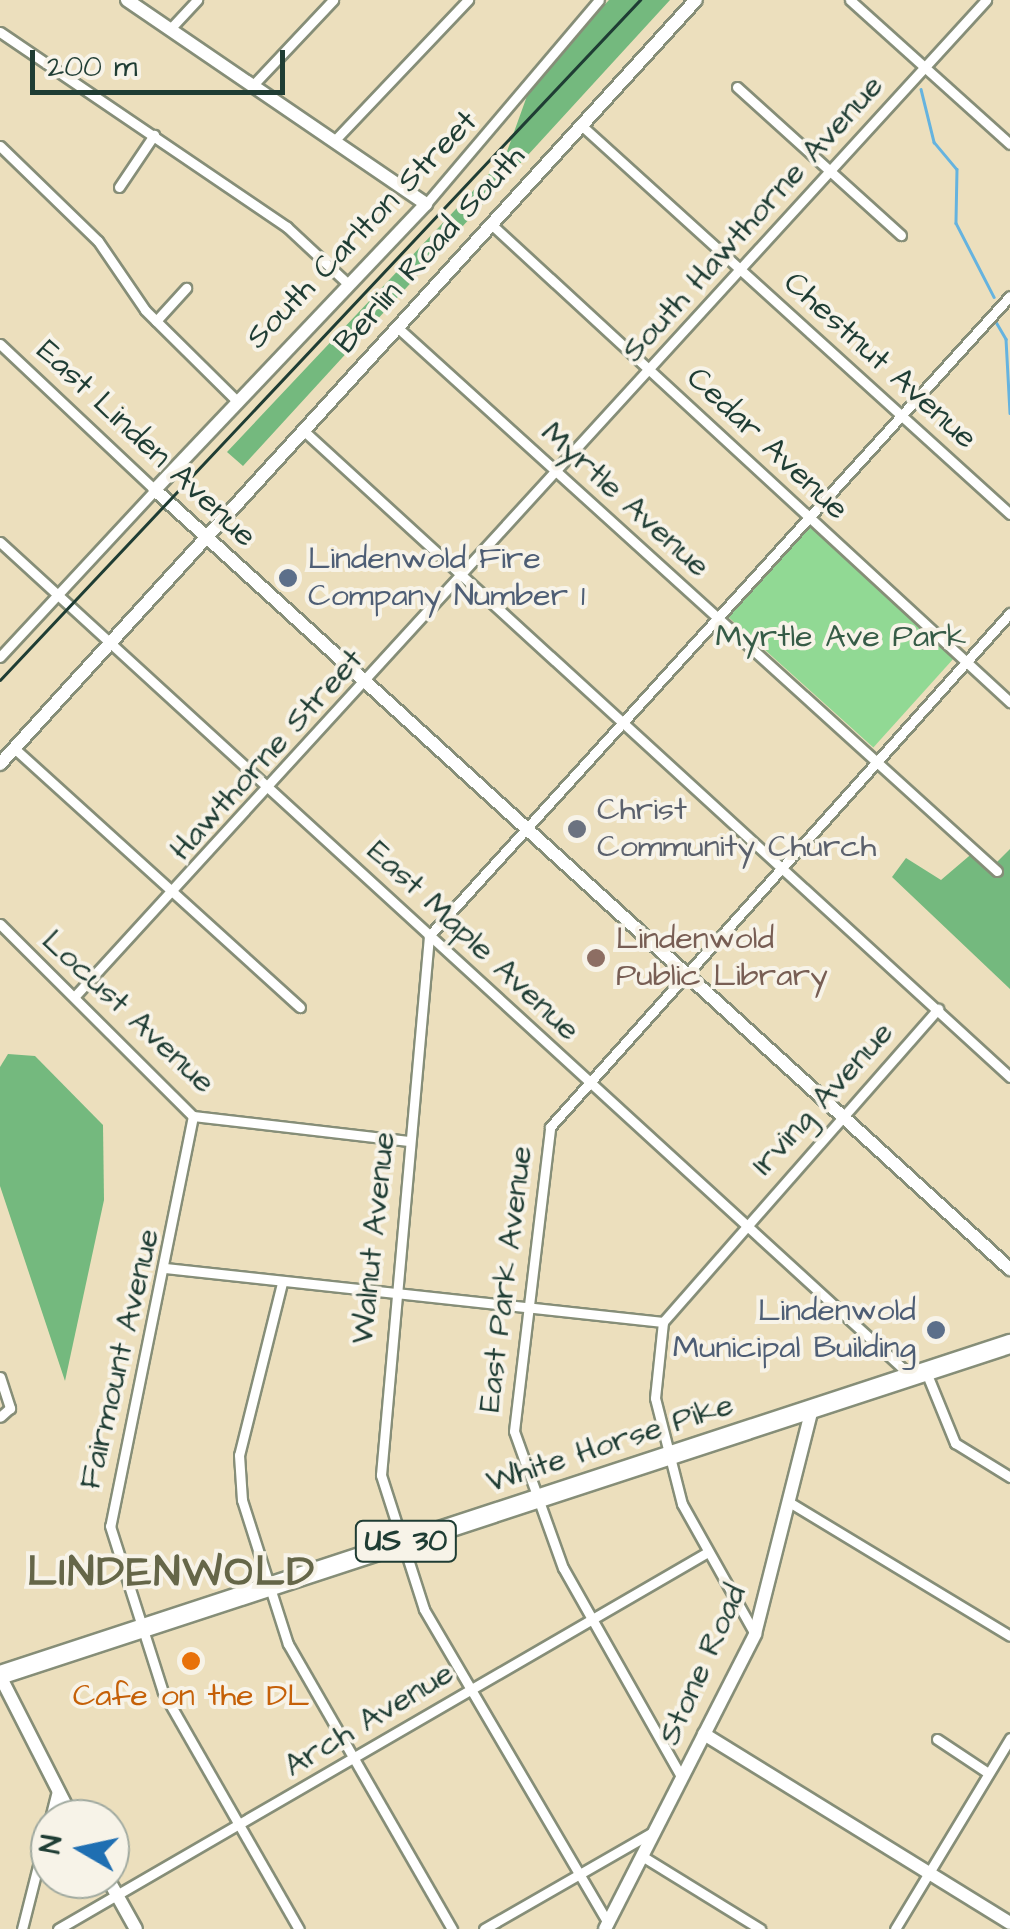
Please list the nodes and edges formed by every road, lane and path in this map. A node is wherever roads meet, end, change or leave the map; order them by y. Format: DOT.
graph roads {
  1 [pos="128,0"];
  2 [pos="197,0"];
  3 [pos="333,0"];
  4 [pos="468,0"];
  5 [pos="600,0"];
  6 [pos="696,0"];
  7 [pos="850,0"];
  8 [pos="986,0"];
  9 [pos="170,29"];
  10 [pos="0,32"];
  11 [pos="926,68"];
  12 [pos="253,85"];
  13 [pos="736,87"];
  14 [pos="582,125"];
  15 [pos="154,135"];
  16 [pos="334,141"];
  17 [pos="1010,144"];
  18 [pos="0,146"];
  19 [pos="832,170"];
  20 [pos="119,187"];
  21 [pos="426,204"];
  22 [pos="491,224"];
  23 [pos="901,236"];
  24 [pos="742,270"];
  25 [pos="347,283"];
  26 [pos="186,288"];
  27 [pos="1010,296"];
  28 [pos="156,321"];
  29 [pos="397,327"];
  30 [pos="0,344"];
  31 [pos="649,370"];
  32 [pos="237,401"];
  33 [pos="901,414"];
  34 [pos="304,430"];
  35 [pos="556,472"];
  36 [pos="155,490"];
  37 [pos="1010,514"];
  38 [pos="808,516"];
  39 [pos="206,538"];
  40 [pos="0,542"];
  41 [pos="463,574"];
  42 [pos="56,596"];
  43 [pos="1010,613"];
  44 [pos="717,616"];
  45 [pos="108,644"];
  46 [pos="0,657"];
  47 [pos="966,661"];
  48 [pos="366,684"];
  49 [pos="1010,702"];
  50 [pos="621,721"];
  51 [pos="14,748"];
  52 [pos="875,761"];
  53 [pos="0,764"];
  54 [pos="270,788"];
  55 [pos="523,827"];
  56 [pos="780,865"];
  57 [pos="996,872"];
  58 [pos="174,893"];
  59 [pos="0,924"];
  60 [pos="429,936"];
  61 [pos="682,971"];
  62 [pos="76,996"];
  63 [pos="300,1007"];
  64 [pos="938,1009"];
  65 [pos="1010,1077"];
  66 [pos="585,1078"];
  67 [pos="193,1116"];
  68 [pos="842,1116"];
  69 [pos="409,1141"];
  70 [pos="745,1222"];
  71 [pos="165,1268"];
  72 [pos="1010,1269"];
  73 [pos="282,1283"];
  74 [pos="394,1294"];
  75 [pos="527,1308"];
  76 [pos="663,1322"];
  77 [pos="1010,1344"];
  78 [pos="919,1374"];
  79 [pos="0,1377"];
  80 [pos="812,1409"];
  81 [pos="4,1415"];
  82 [pos="668,1456"];
  83 [pos="1010,1477"];
  84 [pos="537,1498"];
  85 [pos="790,1502"];
  86 [pos="401,1543"];
  87 [pos="706,1553"];
  88 [pos="270,1586"];
  89 [pos="591,1621"];
  90 [pos="140,1628"];
  91 [pos="755,1634"];
  92 [pos="1010,1636"];
  93 [pos="0,1676"];
  94 [pos="470,1689"];
  95 [pos="704,1734"];
  96 [pos="1010,1738"];
  97 [pos="937,1739"];
  98 [pos="353,1757"];
  99 [pos="988,1772"];
  100 [pos="682,1778"];
  101 [pos="56,1791"];
  102 [pos="61,1799"];
  103 [pos="235,1826"];
  104 [pos="653,1832"];
  105 [pos="642,1856"];
  106 [pos="928,1870"];
  107 [pos="130,1876"];
  108 [pos="578,1876"];
  109 [pos="94,1899"];
  110 [pos="119,1899"];
  111 [pos="1010,1923"];
  112 [pos="606,1926"];
  113 [pos="22,1929"];
  114 [pos="58,1929"];
  115 [pos="136,1929"];
  116 [pos="299,1929"];
  117 [pos="452,1929"];
  118 [pos="484,1929"];
  119 [pos="760,1929"];
  120 [pos="895,1929"];
  1 -- 9 [label="street"];
  2 -- 9 [label="street"];
  3 -- 12 [label="street"];
  4 -- 16 [label="street"];
  5 -- 21 [label="street, South Carlton Street"];
  6 -- 14 [label="street, Berlin Road South"];
  7 -- 11 [label="street"];
  8 -- 11 [label="street, South Hawthorne Avenue"];
  9 -- 12 [label="street"];
  10 -- 15 [label="street"];
  11 -- 17 [label="street"];
  11 -- 19 [label="street, South Hawthorne Avenue"];
  12 -- 16 [label="street"];
  13 -- 19 [label="street"];
  14 -- 22 [label="street, Berlin Road South"];
  14 -- 24 [label="street, Chestnut Avenue"];
  15 -- 20 [label="street"];
  15 -- 25 [label="street"];
  16 -- 21 [label="street"];
  18 -- 28 [label="street"];
  19 -- 23 [label="street"];
  19 -- 24 [label="street, South Hawthorne Avenue"];
  21 -- 25 [label="street, South Carlton Street"];
  22 -- 29 [label="street, Berlin Road South"];
  22 -- 31 [label="street, Cedar Avenue"];
  24 -- 31 [label="street, South Hawthorne Avenue"];
  24 -- 33 [label="street, Chestnut Avenue"];
  25 -- 32 [label="street, South Carlton Street"];
  26 -- 28 [label="street"];
  27 -- 33 [label="street"];
  28 -- 32 [label="street"];
  29 -- 34 [label="street, Berlin Road South"];
  29 -- 35 [label="street, Myrtle Avenue"];
  30 -- 36 [label="street, East Linden Avenue"];
  31 -- 35 [label="street, South Hawthorne Avenue"];
  31 -- 38 [label="street, Cedar Avenue"];
  32 -- 36 [label="street, South Carlton Street"];
  33 -- 37 [label="street, Chestnut Avenue"];
  33 -- 38 [label="street"];
  34 -- 39 [label="street, Berlin Road South"];
  34 -- 41 [label="street"];
  35 -- 41 [label="street, Hawthorne Street"];
  35 -- 44 [label="street, Myrtle Avenue"];
  36 -- 39 [label="street, East Linden Avenue"];
  36 -- 42 [label="street"];
  38 -- 44 [label="street"];
  38 -- 47 [label="street, Cedar Avenue"];
  39 -- 45 [label="street, Berlin Road South"];
  39 -- 48 [label="street, East Linden Avenue"];
  40 -- 42 [label="street, East Maple Avenue"];
  41 -- 48 [label="street, Hawthorne Street"];
  41 -- 50 [label="street"];
  42 -- 45 [label="street, East Maple Avenue"];
  42 -- 46 [label="street"];
  43 -- 47 [label="street"];
  44 -- 50 [label="street"];
  44 -- 52 [label="street, Myrtle Avenue"];
  45 -- 51 [label="street, Berlin Road South"];
  45 -- 54 [label="street, East Maple Avenue"];
  47 -- 49 [label="street, Cedar Avenue"];
  47 -- 52 [label="street"];
  48 -- 54 [label="street, Hawthorne Street"];
  48 -- 55 [label="street, East Linden Avenue"];
  50 -- 55 [label="street"];
  50 -- 56 [label="street"];
  51 -- 53 [label="street, Berlin Road South"];
  51 -- 58 [label="street"];
  52 -- 56 [label="street"];
  52 -- 57 [label="street, Myrtle Avenue"];
  54 -- 58 [label="street, Hawthorne Street"];
  54 -- 60 [label="street, East Maple Avenue"];
  55 -- 60 [label="street"];
  55 -- 61 [label="street, East Linden Avenue"];
  56 -- 61 [label="street"];
  56 -- 64 [label="street"];
  58 -- 62 [label="street, Hawthorne Street"];
  58 -- 63 [label="street"];
  59 -- 62 [label="street, Locust Avenue"];
  60 -- 66 [label="street, East Maple Avenue"];
  60 -- 69 [label="street, Walnut Avenue"];
  61 -- 66 [label="street"];
  61 -- 68 [label="street, East Linden Avenue"];
  62 -- 67 [label="street, Locust Avenue"];
  64 -- 65 [label="street"];
  64 -- 68 [label="street, Irving Avenue"];
  66 -- 70 [label="street, East Maple Avenue"];
  66 -- 75 [label="street, East Park Avenue"];
  67 -- 69 [label="street, Locust Avenue"];
  67 -- 71 [label="street, Fairmount Avenue"];
  68 -- 70 [label="street, Irving Avenue"];
  68 -- 72 [label="street, East Linden Avenue"];
  69 -- 74 [label="street, Walnut Avenue"];
  70 -- 76 [label="street, Irving Avenue"];
  70 -- 78 [label="street, East Maple Avenue"];
  71 -- 73 [label="street"];
  71 -- 90 [label="street, Fairmount Avenue"];
  73 -- 74 [label="street"];
  73 -- 88 [label="street"];
  74 -- 75 [label="street"];
  74 -- 86 [label="street, Walnut Avenue"];
  75 -- 76 [label="street"];
  75 -- 84 [label="street, East Park Avenue"];
  76 -- 82 [label="street"];
  77 -- 78 [label="highway, White Horse Pike / US 30"];
  78 -- 80 [label="highway, White Horse Pike / US 30"];
  78 -- 83 [label="street"];
  79 -- 81 [label="street"];
  80 -- 82 [label="highway, White Horse Pike / US 30"];
  80 -- 85 [label="street, Stone Road"];
  82 -- 84 [label="highway, White Horse Pike / US 30"];
  82 -- 87 [label="street"];
  84 -- 86 [label="highway, White Horse Pike / US 30"];
  84 -- 89 [label="street, East Park Avenue"];
  85 -- 91 [label="street, Stone Road"];
  85 -- 92 [label="street"];
  86 -- 88 [label="highway, White Horse Pike / US 30"];
  86 -- 94 [label="street, Walnut Avenue"];
  87 -- 89 [label="street, Arch Avenue"];
  87 -- 91 [label="street"];
  88 -- 90 [label="highway, White Horse Pike / US 30"];
  88 -- 98 [label="street"];
  89 -- 94 [label="street, Arch Avenue"];
  89 -- 100 [label="street, East Park Avenue"];
  90 -- 93 [label="highway, White Horse Pike / US 30"];
  90 -- 103 [label="street, Fairmount Avenue"];
  91 -- 95 [label="street, Stone Road"];
  93 -- 101 [label="street"];
  94 -- 98 [label="street, Arch Avenue"];
  94 -- 108 [label="street, Walnut Avenue"];
  95 -- 100 [label="street, Stone Road"];
  95 -- 106 [label="street"];
  96 -- 99 [label="street"];
  97 -- 99 [label="street"];
  98 -- 103 [label="street, Arch Avenue"];
  98 -- 117 [label="street"];
  99 -- 106 [label="street"];
  100 -- 104 [label="street, Stone Road"];
  101 -- 102 [label="street"];
  101 -- 113 [label="street"];
  103 -- 107 [label="street, Arch Avenue"];
  103 -- 116 [label="street, Fairmount Avenue"];
  104 -- 105 [label="street, Stone Road"];
  104 -- 108 [label="street"];
  105 -- 112 [label="street, Stone Road"];
  105 -- 119 [label="street"];
  106 -- 111 [label="street"];
  106 -- 120 [label="street"];
  108 -- 112 [label="street, Walnut Avenue"];
  108 -- 118 [label="street"];
  109 -- 114 [label="street, Arch Avenue"];
  110 -- 115 [label="street"];
}
